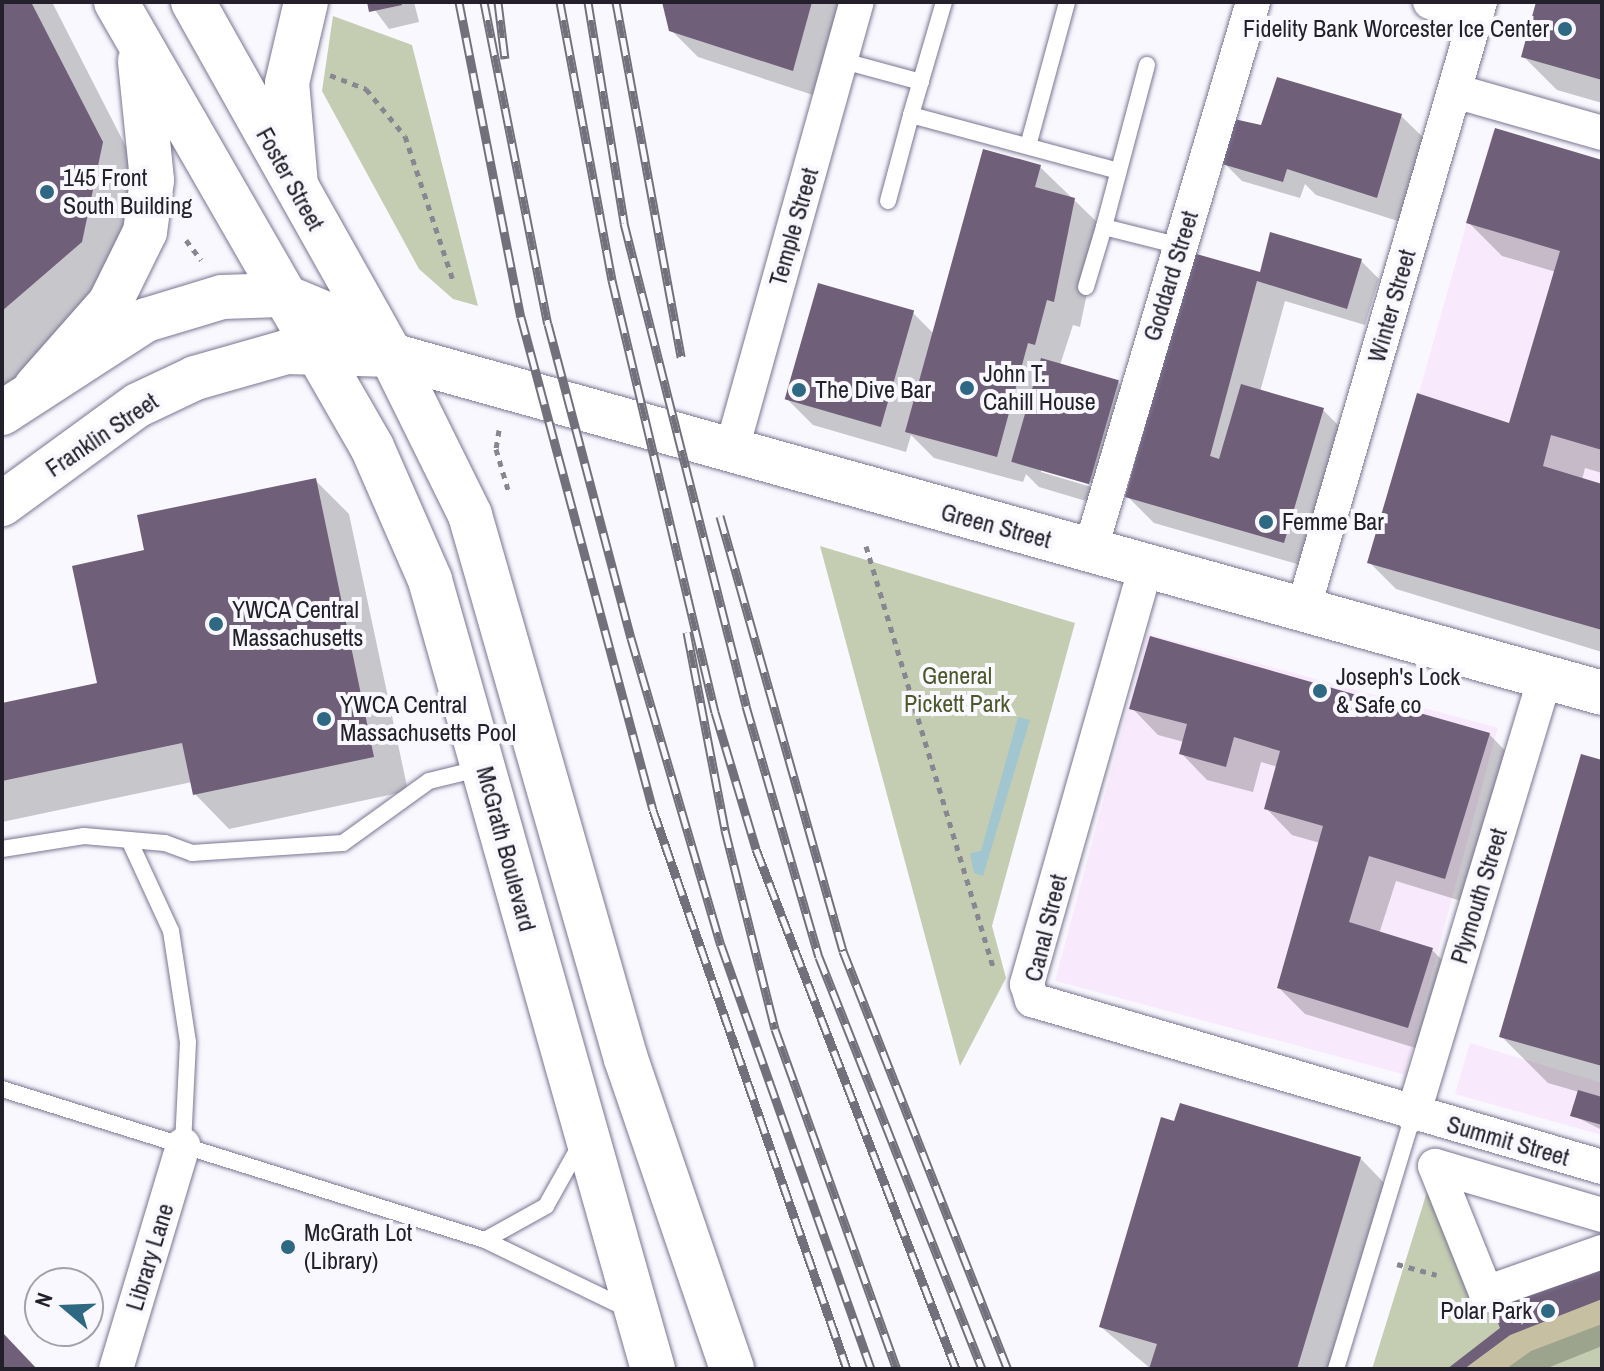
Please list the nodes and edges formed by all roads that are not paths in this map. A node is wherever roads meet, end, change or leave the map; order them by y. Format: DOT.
graph roads {
  1 [pos="116,2"];
  2 [pos="193,2"];
  3 [pos="306,2"];
  4 [pos="857,2"];
  5 [pos="944,2"];
  6 [pos="1067,2"];
  7 [pos="1253,2"];
  8 [pos="1430,2"];
  9 [pos="1478,9"];
  10 [pos="136,39"];
  11 [pos="840,60"];
  12 [pos="1147,65"];
  13 [pos="921,82"];
  14 [pos="1455,91"];
  15 [pos="911,115"];
  16 [pos="1602,133"];
  17 [pos="1028,146"];
  18 [pos="1118,171"];
  19 [pos="298,195"];
  20 [pos="888,201"];
  21 [pos="1104,227"];
  22 [pos="1180,246"];
  23 [pos="1086,287"];
  24 [pos="281,295"];
  25 [pos="312,349"];
  26 [pos="391,355"];
  27 [pos="36,387"];
  28 [pos="2,413"];
  29 [pos="731,452"];
  30 [pos="2,504"];
  31 [pos="1090,551"];
  32 [pos="1146,566"];
  33 [pos="1303,610"];
  34 [pos="1545,677"];
  35 [pos="1602,693"];
  36 [pos="483,767"];
  37 [pos="129,840"];
  38 [pos="2,849"];
  39 [pos="2,1089"];
  40 [pos="1413,1115"];
  41 [pos="583,1128"];
  42 [pos="183,1145"];
  43 [pos="1602,1167"];
  44 [pos="1602,1215"];
  45 [pos="485,1240"];
  46 [pos="1602,1252"];
  47 [pos="635,1314"];
  48 [pos="116,1369"];
  49 [pos="653,1369"];
  50 [pos="732,1369"];
  51 [pos="1336,1369"];
  1 -- 10 [label="main road"];
  2 -- 19 [label="main road, Foster Street"];
  3 -- 19 [label="main road"];
  4 -- 11 [label="street, Temple Street"];
  5 -- 13 [label="lane"];
  6 -- 17 [label="lane"];
  7 -- 22 [label="street, Goddard Street"];
  8 -- 9 [label="street"];
  9 -- 14 [label="street, Winter Street"];
  10 -- 24 [label="main road"];
  10 -- 27 [label="main road"];
  11 -- 13 [label="lane"];
  11 -- 29 [label="street, Temple Street"];
  12 -- 18 [label="lane"];
  13 -- 15 [label="lane"];
  14 -- 16 [label="street"];
  14 -- 33 [label="street, Winter Street"];
  15 -- 17 [label="lane"];
  15 -- 20 [label="lane"];
  17 -- 18 [label="lane"];
  18 -- 21 [label="lane"];
  19 -- 26 [label="main road, Foster Street"];
  21 -- 22 [label="lane"];
  21 -- 23 [label="lane"];
  22 -- 31 [label="street, Goddard Street"];
  24 -- 25 [label="main road, McGrath Boulevard"];
  24 -- 26 [label="main road"];
  24 -- 27 [label="main road"];
  25 -- 26 [label="main road, Franklin Street"];
  25 -- 30 [label="main road, Franklin Street"];
  25 -- 36 [label="main road, McGrath Boulevard"];
  26 -- 29 [label="main road, Green Street"];
  26 -- 50 [label="main road"];
  27 -- 28 [label="main road"];
  29 -- 31 [label="main road, Green Street"];
  31 -- 32 [label="main road, Green Street"];
  32 -- 33 [label="main road, Green Street"];
  32 -- 40 [label="street, Canal Street"];
  33 -- 34 [label="main road, Green Street"];
  34 -- 35 [label="main road, Green Street"];
  34 -- 40 [label="street, Plymouth Street"];
  36 -- 37 [label="lane"];
  36 -- 41 [label="main road, McGrath Boulevard"];
  37 -- 38 [label="lane"];
  37 -- 42 [label="lane"];
  39 -- 42 [label="lane"];
  40 -- 43 [label="street, Summit Street"];
  40 -- 51 [label="lane"];
  41 -- 45 [label="lane"];
  41 -- 47 [label="main road, McGrath Boulevard"];
  42 -- 45 [label="lane"];
  42 -- 48 [label="street, Library Lane"];
  44 -- 46 [label="street"];
  45 -- 47 [label="lane"];
  47 -- 49 [label="main road, McGrath Boulevard"];
}
